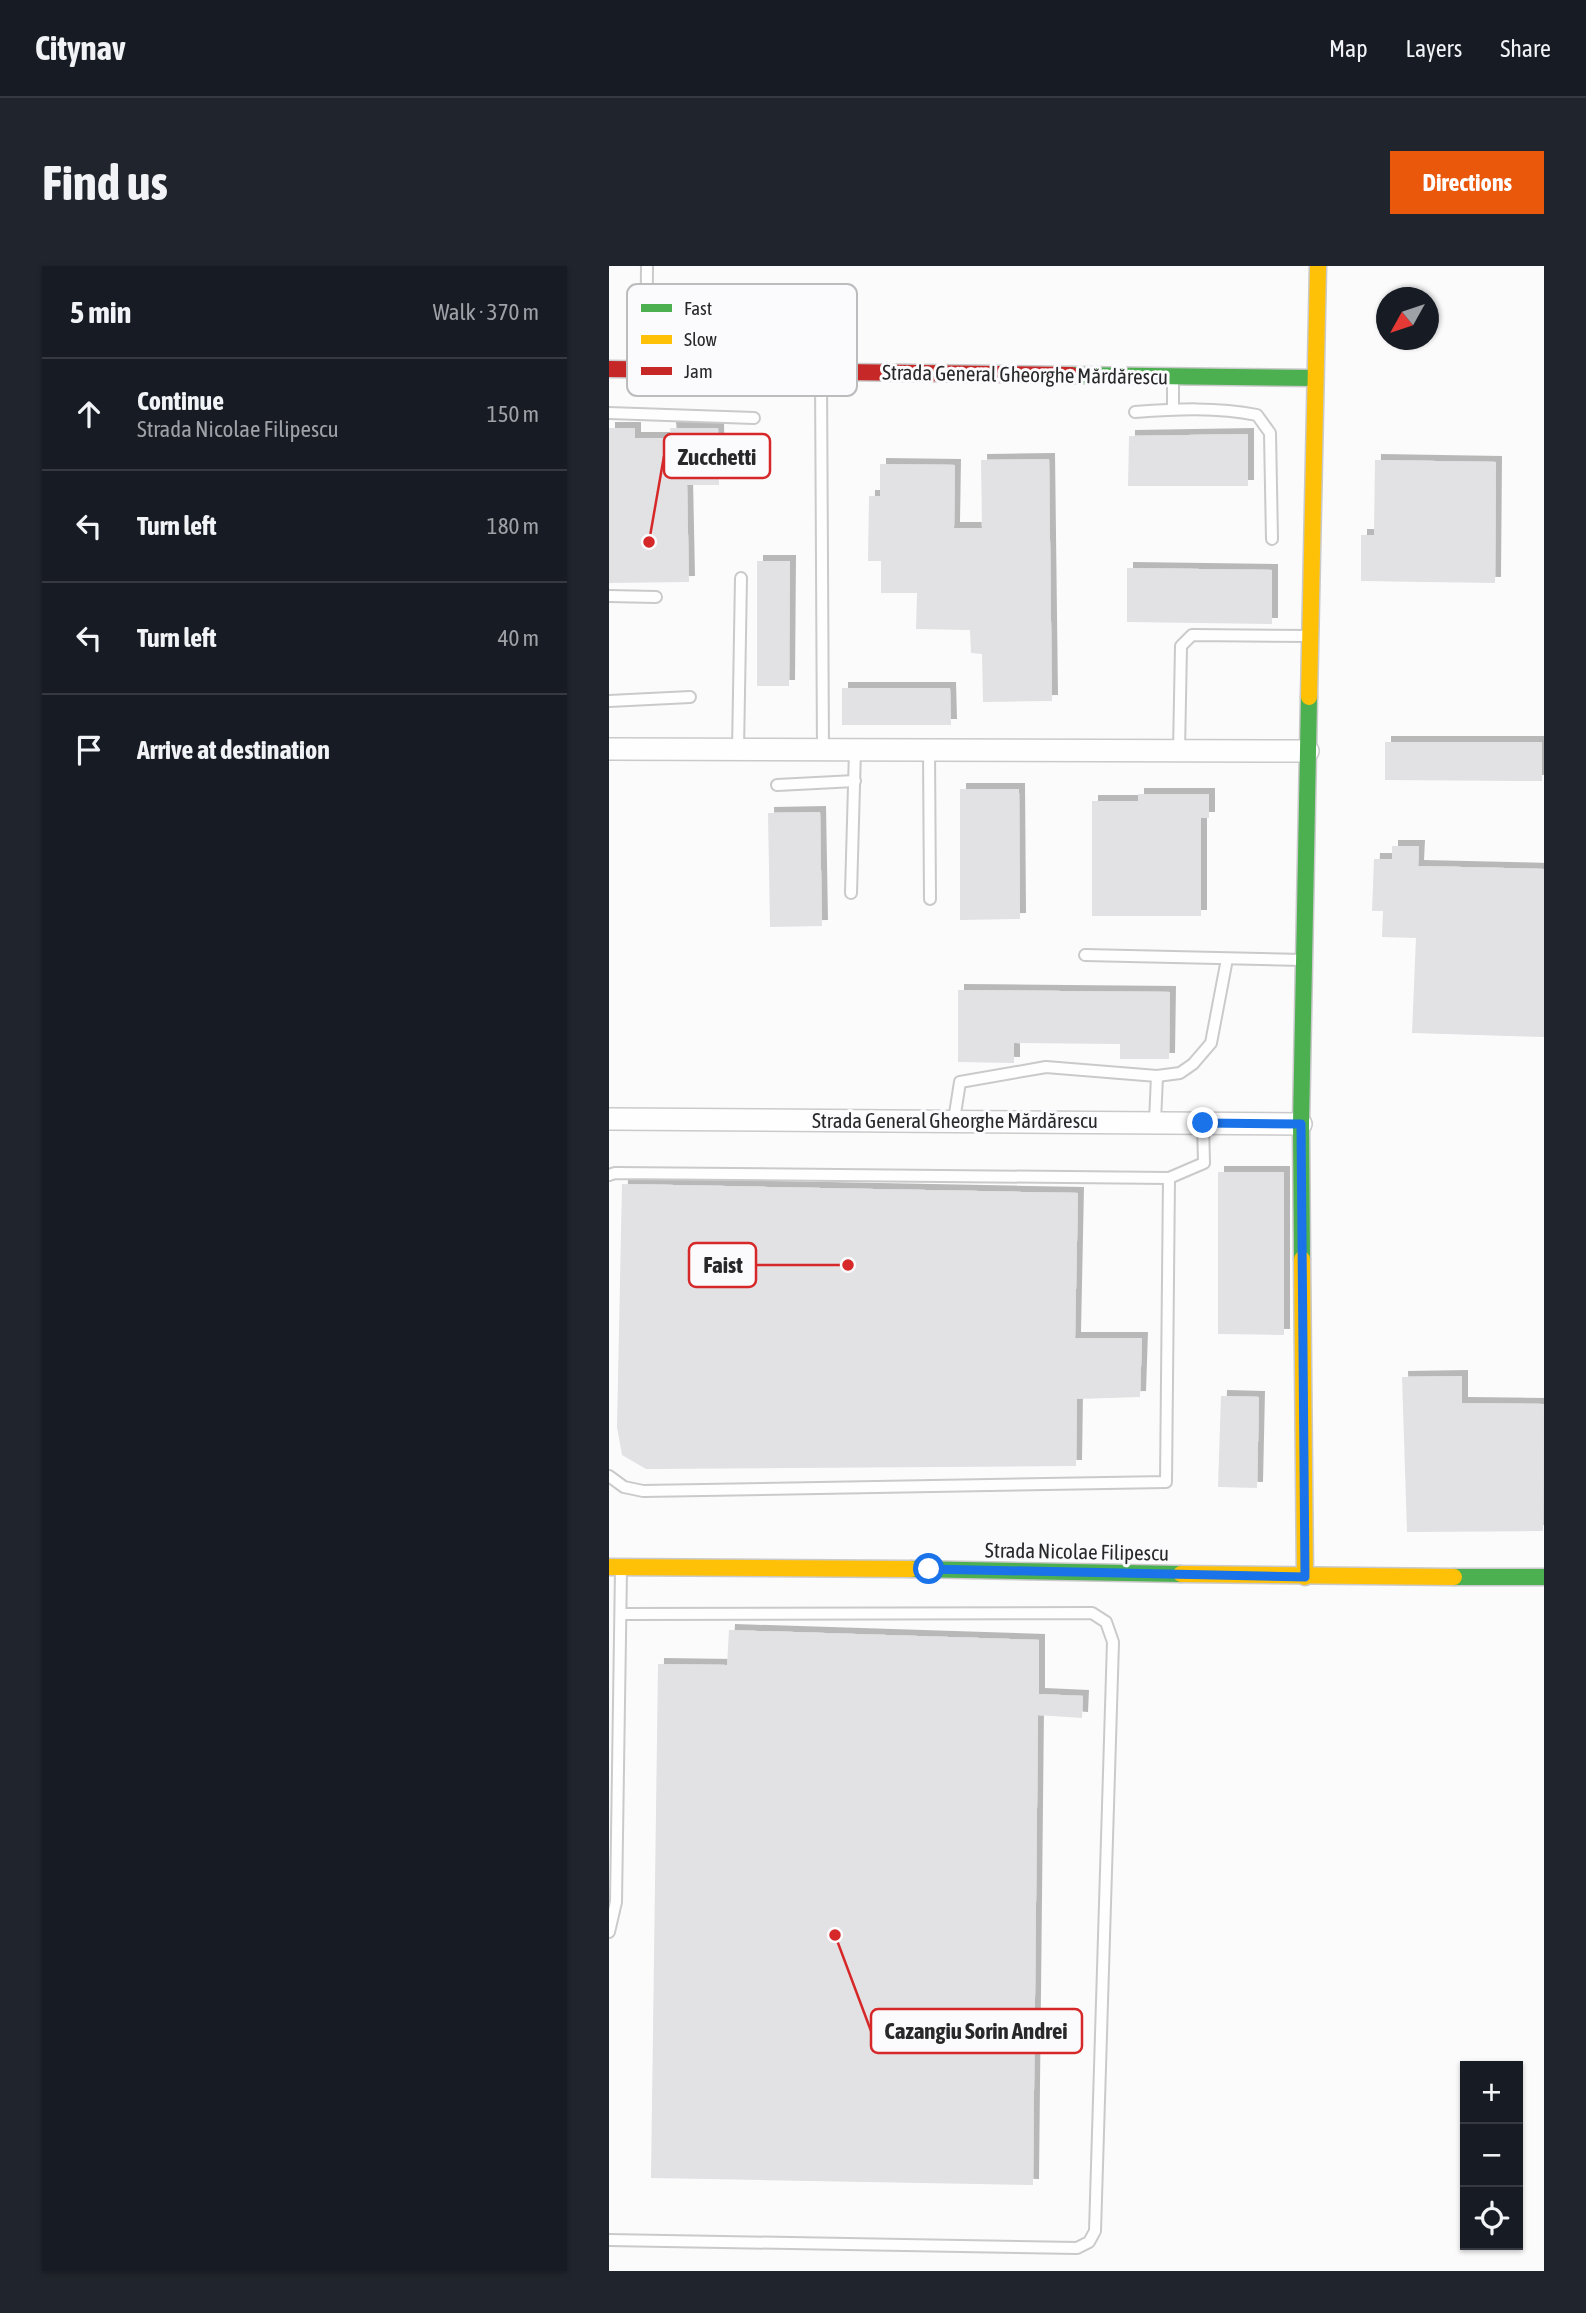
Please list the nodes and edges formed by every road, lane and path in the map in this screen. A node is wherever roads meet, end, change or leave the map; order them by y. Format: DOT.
graph roads {
  1 [pos="647,266"];
  2 [pos="1318,266"];
  3 [pos="647,284"];
  4 [pos="609,369"];
  5 [pos="627,369"];
  6 [pos="857,372"];
  7 [pos="1173,376"];
  8 [pos="1315,378"];
  9 [pos="821,396"];
  10 [pos="1173,409"];
  11 [pos="1135,412"];
  12 [pos="609,413"];
  13 [pos="754,418"];
  14 [pos="1272,538"];
  15 [pos="741,578"];
  16 [pos="609,596"];
  17 [pos="656,597"];
  18 [pos="1311,636"];
  19 [pos="690,697"];
  20 [pos="609,701"];
  21 [pos="609,749"];
  22 [pos="738,750"];
  23 [pos="823,750"];
  24 [pos="855,750"];
  25 [pos="929,750"];
  26 [pos="1179,751"];
  27 [pos="1308,751"];
  28 [pos="855,780"];
  29 [pos="777,785"];
  30 [pos="851,893"];
  31 [pos="930,899"];
  32 [pos="1085,955"];
  33 [pos="1227,960"];
  34 [pos="1306,960"];
  35 [pos="1157,1076"];
  36 [pos="609,1119"];
  37 [pos="954,1120"];
  38 [pos="1155,1122"];
  39 [pos="1203,1123"];
  40 [pos="1301,1124"];
  41 [pos="609,1175"];
  42 [pos="1169,1178"];
  43 [pos="609,1476"];
  44 [pos="615,1567"];
  45 [pos="1305,1577"];
  46 [pos="1544,1577"];
  47 [pos="621,1614"];
  48 [pos="609,1932"];
  49 [pos="609,2240"];
  1 -- 3 [label="lane"];
  2 -- 8 [label="street"];
  4 -- 5 [label="street, Strada General Gheorghe Mărdărescu"];
  6 -- 7 [label="street, Strada General Gheorghe Mărdărescu"];
  7 -- 8 [label="street, Strada General Gheorghe Mărdărescu"];
  7 -- 10 [label="lane"];
  8 -- 18 [label="street"];
  9 -- 23 [label="lane"];
  10 -- 11 [label="lane"];
  10 -- 14 [label="lane"];
  12 -- 13 [label="lane"];
  15 -- 22 [label="lane"];
  16 -- 17 [label="lane"];
  18 -- 26 [label="lane"];
  18 -- 27 [label="street"];
  19 -- 20 [label="lane"];
  21 -- 22 [label="street"];
  22 -- 23 [label="street"];
  23 -- 24 [label="street"];
  24 -- 25 [label="street"];
  24 -- 28 [label="lane"];
  25 -- 26 [label="street"];
  25 -- 31 [label="lane"];
  26 -- 27 [label="street"];
  27 -- 34 [label="street"];
  28 -- 29 [label="lane"];
  28 -- 30 [label="lane"];
  32 -- 33 [label="lane"];
  33 -- 34 [label="lane"];
  33 -- 35 [label="lane"];
  34 -- 40 [label="street"];
  35 -- 37 [label="lane"];
  35 -- 38 [label="lane"];
  36 -- 37 [label="street, Strada General Gheorghe Mărdărescu"];
  37 -- 38 [label="street, Strada General Gheorghe Mărdărescu"];
  38 -- 39 [label="street, Strada General Gheorghe Mărdărescu"];
  39 -- 40 [label="street, Strada General Gheorghe Mărdărescu"];
  39 -- 42 [label="lane"];
  40 -- 45 [label="street"];
  41 -- 42 [label="lane"];
  42 -- 43 [label="lane"];
  44 -- 45 [label="street, Strada Nicolae Filipescu"];
  44 -- 47 [label="lane"];
  45 -- 46 [label="street, Strada Nicolae Filipescu"];
  47 -- 48 [label="lane"];
  47 -- 49 [label="lane"];
}
